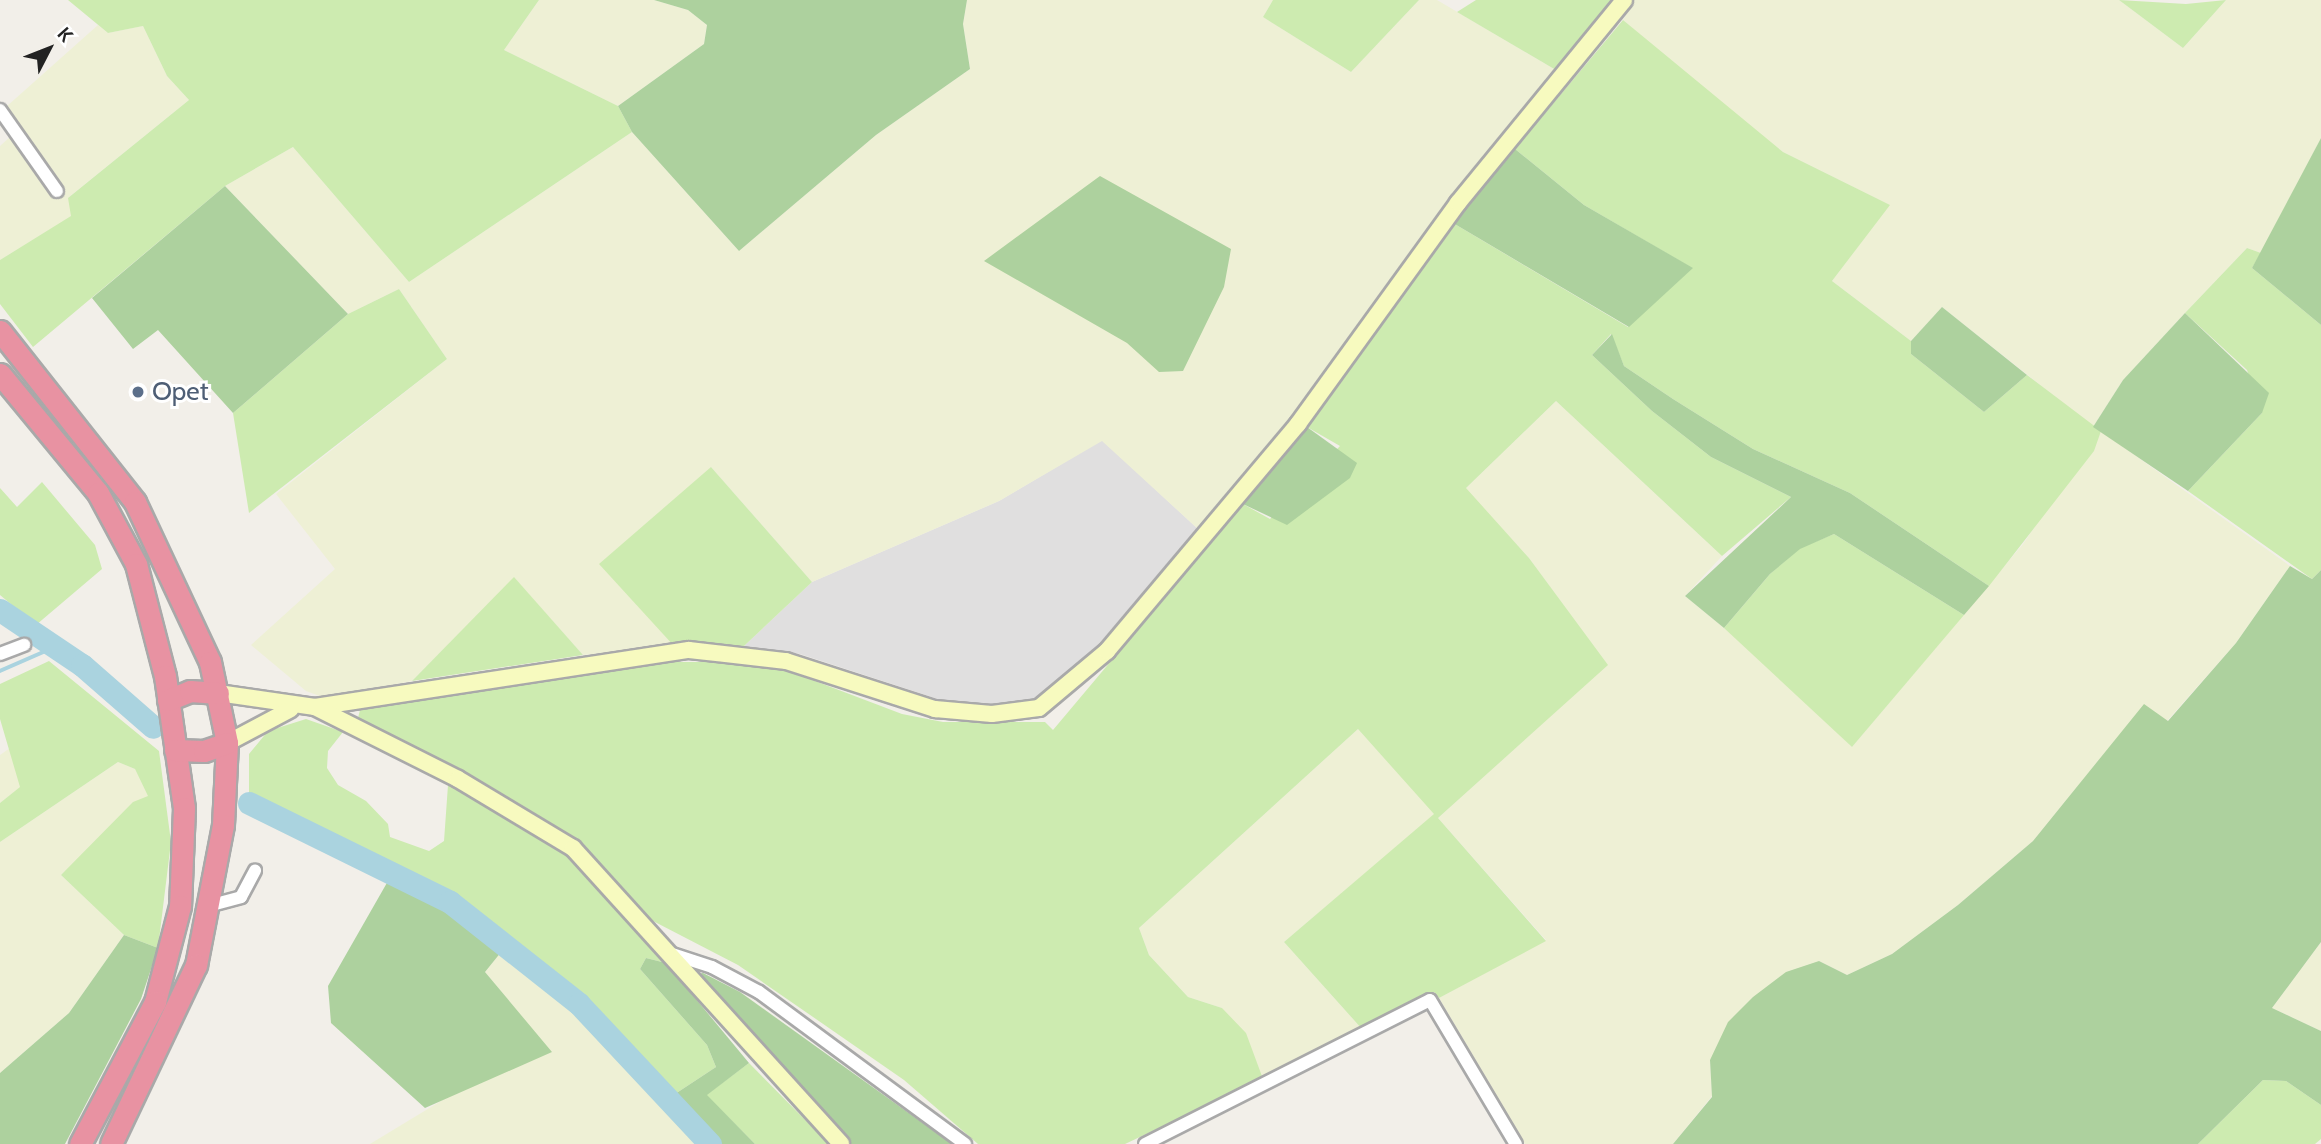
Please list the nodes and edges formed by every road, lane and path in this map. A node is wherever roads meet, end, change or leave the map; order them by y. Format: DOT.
graph roads {
  1 [pos="1625,0"];
  2 [pos="0,110"];
  3 [pos="57,191"];
  4 [pos="0,331"];
  5 [pos="0,374"];
  6 [pos="24,645"];
  7 [pos="0,654"];
  8 [pos="218,694"];
  9 [pos="168,700"];
  10 [pos="297,707"];
  11 [pos="315,707"];
  12 [pos="227,743"];
  13 [pos="175,750"];
  14 [pos="255,871"];
  15 [pos="208,906"];
  16 [pos="669,953"];
  17 [pos="80,1144"];
  18 [pos="111,1144"];
  19 [pos="841,1144"];
  20 [pos="965,1144"];
  21 [pos="1145,1144"];
  22 [pos="1516,1144"];
  1 -- 11 [label="street"];
  2 -- 3 [label="street"];
  4 -- 8 [label="highway"];
  5 -- 9 [label="highway"];
  6 -- 7 [label="street"];
  8 -- 9 [label="highway"];
  8 -- 10 [label="street"];
  8 -- 12 [label="highway"];
  9 -- 13 [label="highway"];
  10 -- 11 [label="street"];
  10 -- 12 [label="street"];
  11 -- 16 [label="street"];
  12 -- 13 [label="highway"];
  12 -- 15 [label="highway"];
  13 -- 17 [label="highway"];
  14 -- 15 [label="street"];
  15 -- 18 [label="highway"];
  16 -- 19 [label="street"];
  16 -- 20 [label="street"];
  21 -- 22 [label="street"];
}
